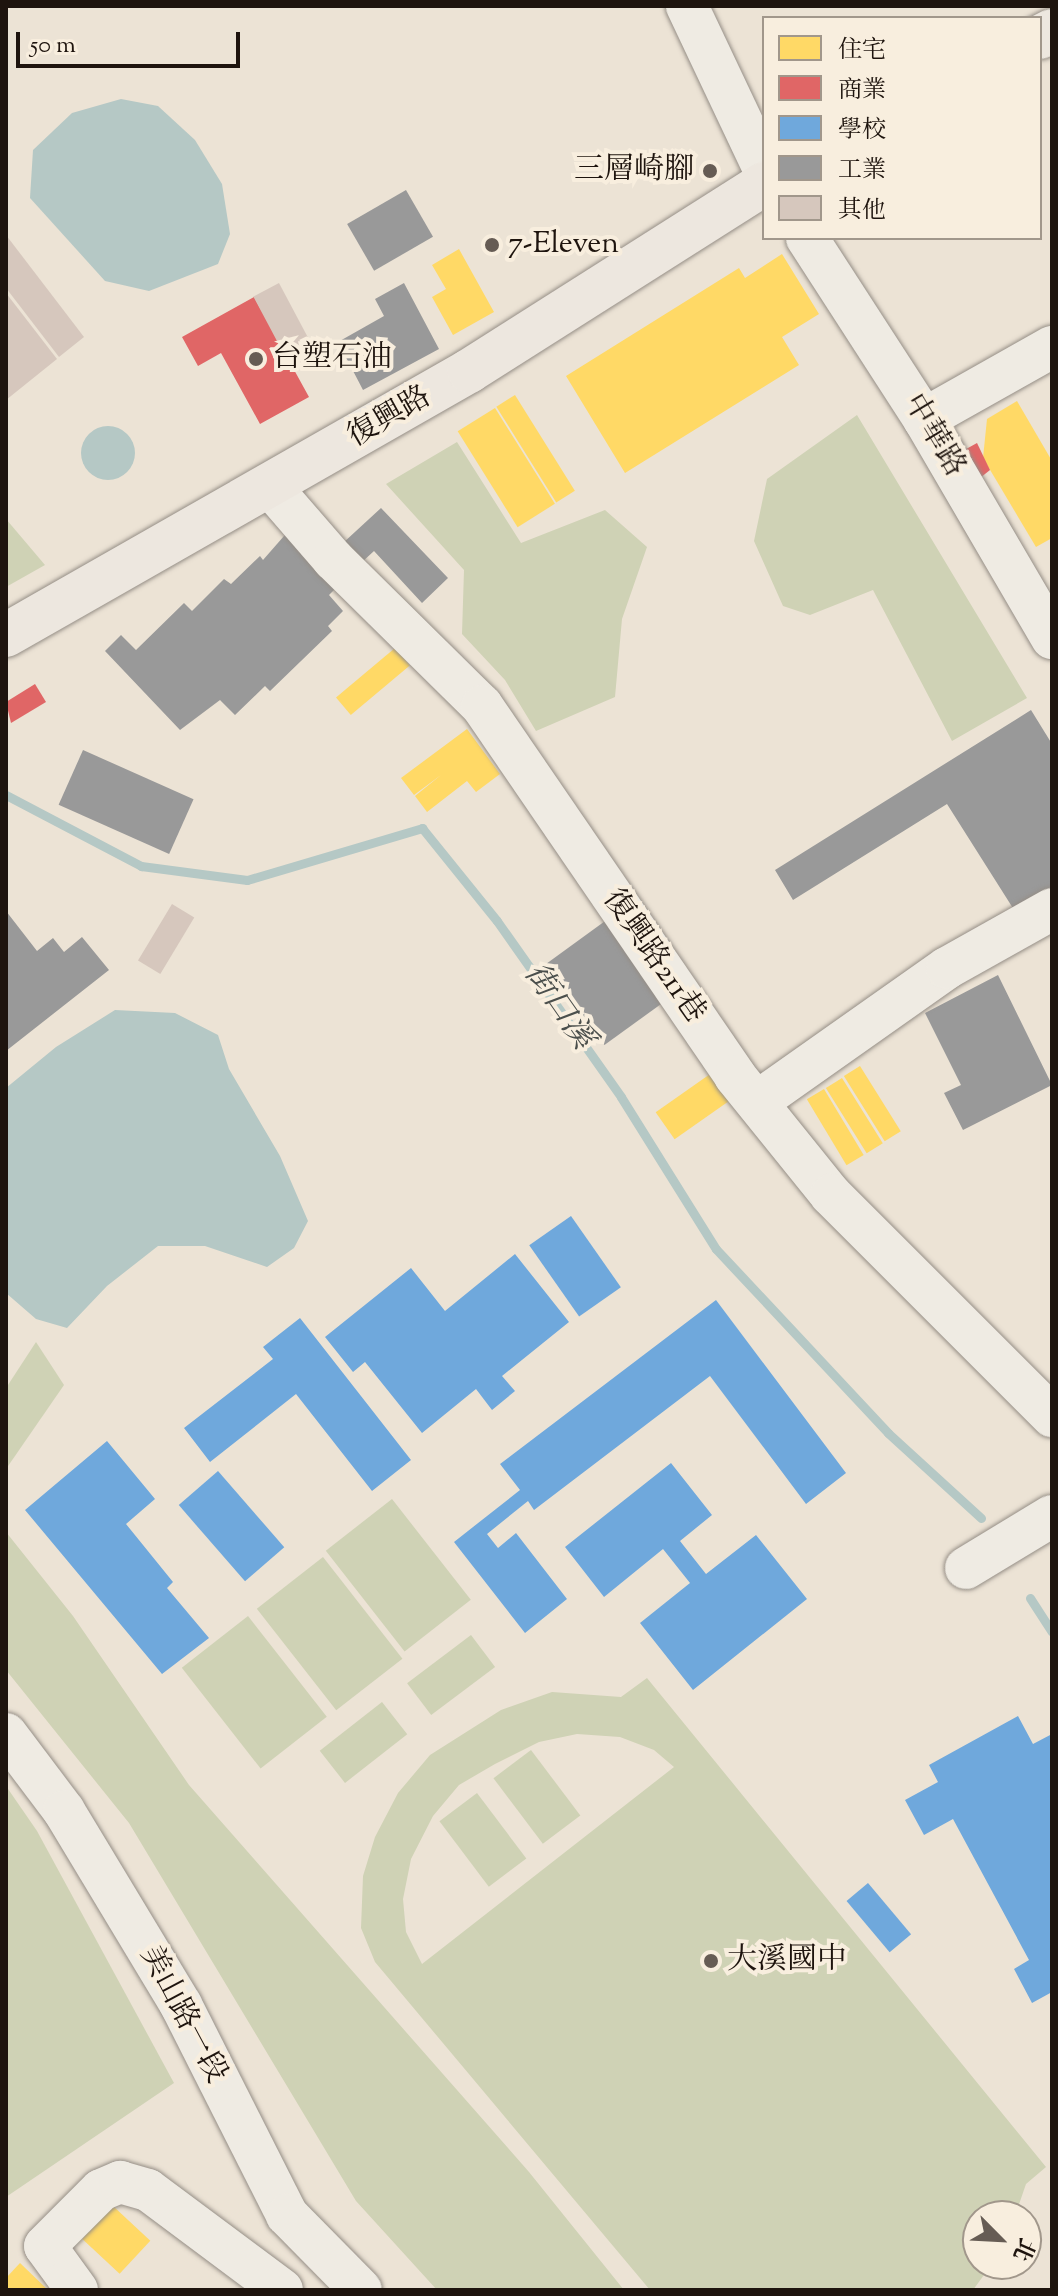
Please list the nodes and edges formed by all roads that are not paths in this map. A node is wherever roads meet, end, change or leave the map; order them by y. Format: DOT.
graph roads {
  1 [pos="687,6"];
  2 [pos="762,165"];
  3 [pos="762,185"];
  4 [pos="808,240"];
  5 [pos="1052,347"];
  6 [pos="924,419"];
  7 [pos="269,485"];
  8 [pos="6,635"];
  9 [pos="1052,638"];
  10 [pos="1052,909"];
  11 [pos="757,1102"];
  12 [pos="1052,1416"];
  13 [pos="1052,1516"];
  14 [pos="966,1568"];
  15 [pos="6,1734"];
  16 [pos="77,2290"];
  17 [pos="282,2290"];
  18 [pos="361,2290"];
  1 -- 2 [label="street"];
  3 -- 7 [label="main road, 復興路"];
  4 -- 6 [label="street, 中華路"];
  5 -- 6 [label="street"];
  6 -- 9 [label="street, 中華路"];
  7 -- 8 [label="main road, 復興路"];
  7 -- 11 [label="street, 復興路211巷"];
  10 -- 11 [label="street"];
  11 -- 12 [label="street, 復興路211巷"];
  13 -- 14 [label="street"];
  15 -- 18 [label="street, 美山路一段"];
  16 -- 17 [label="street"];
}
